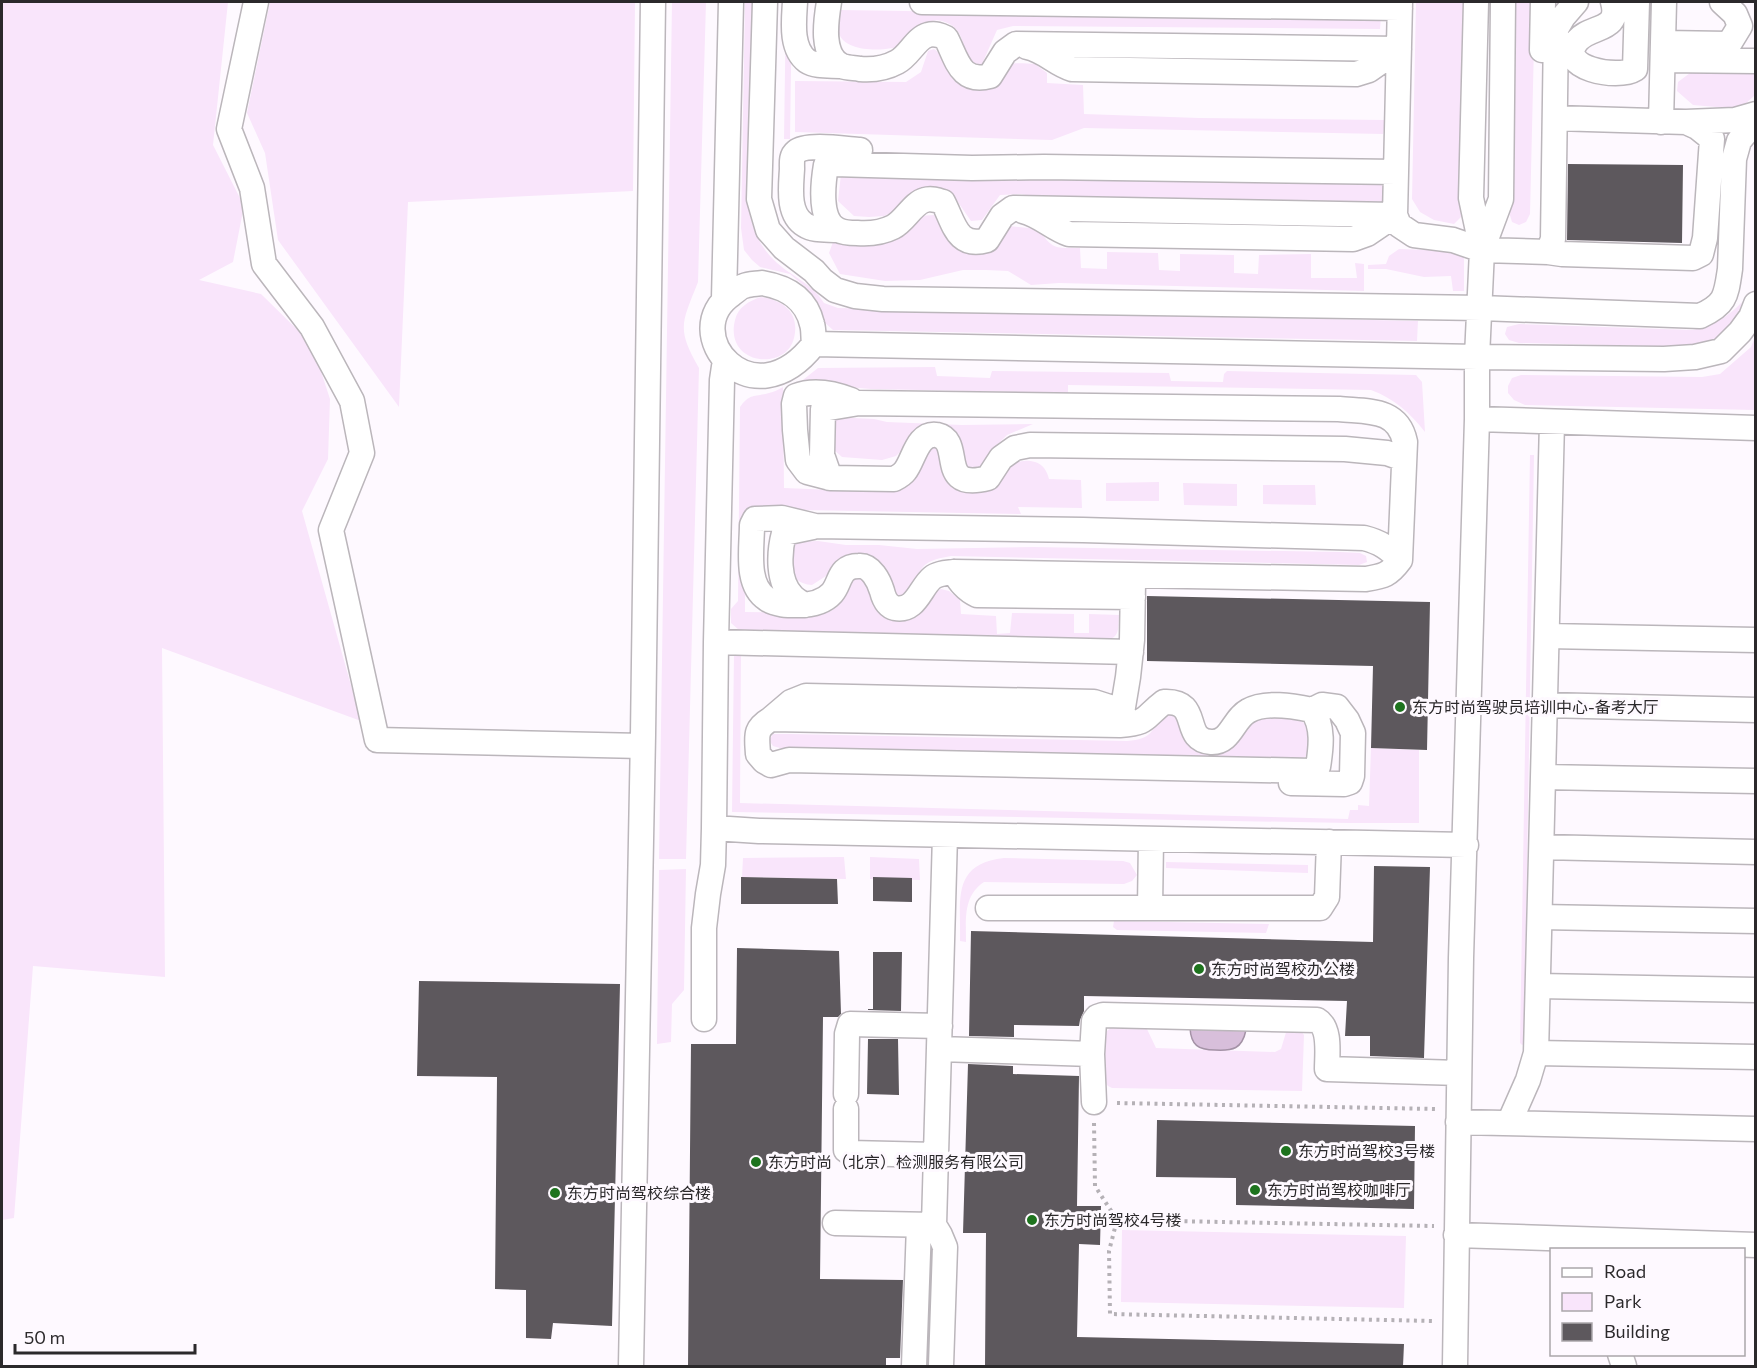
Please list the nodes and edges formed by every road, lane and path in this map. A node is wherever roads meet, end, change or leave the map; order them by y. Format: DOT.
graph roads {
  1 [pos="256,2"];
  2 [pos="653,2"];
  3 [pos="731,2"];
  4 [pos="765,2"];
  5 [pos="795,2"];
  6 [pos="828,2"];
  7 [pos="922,2"];
  8 [pos="1476,2"];
  9 [pos="1503,2"];
  10 [pos="1543,2"];
  11 [pos="1576,2"];
  12 [pos="1613,2"];
  13 [pos="1637,2"];
  14 [pos="1664,2"];
  15 [pos="1722,2"];
  16 [pos="1400,5"];
  17 [pos="1399,50"];
  18 [pos="1663,52"];
  19 [pos="1755,61"];
  20 [pos="841,66"];
  21 [pos="1755,114"];
  22 [pos="1555,118"];
  23 [pos="1755,120"];
  24 [pos="1661,122"];
  25 [pos="1686,123"];
  26 [pos="1712,139"];
  27 [pos="1734,159"];
  28 [pos="1396,166"];
  29 [pos="1395,215"];
  30 [pos="838,230"];
  31 [pos="1482,250"];
  32 [pos="1542,251"];
  33 [pos="724,299"];
  34 [pos="1755,304"];
  35 [pos="1481,308"];
  36 [pos="814,344"];
  37 [pos="1478,357"];
  38 [pos="725,360"];
  39 [pos="1478,418"];
  40 [pos="1552,422"];
  41 [pos="1755,428"];
  42 [pos="1404,459"];
  43 [pos="815,526"];
  44 [pos="1400,560"];
  45 [pos="1133,585"];
  46 [pos="805,605"];
  47 [pos="1546,636"];
  48 [pos="1755,640"];
  49 [pos="716,642"];
  50 [pos="1131,652"];
  51 [pos="1545,705"];
  52 [pos="1312,710"];
  53 [pos="1755,710"];
  54 [pos="1121,718"];
  55 [pos="642,746"];
  56 [pos="771,765"];
  57 [pos="1543,777"];
  58 [pos="1755,781"];
  59 [pos="714,828"];
  60 [pos="945,835"];
  61 [pos="1151,838"];
  62 [pos="1329,842"];
  63 [pos="1466,845"];
  64 [pos="1542,847"];
  65 [pos="1755,852"];
  66 [pos="988,908"];
  67 [pos="1150,908"];
  68 [pos="1540,917"];
  69 [pos="1755,921"];
  70 [pos="1539,986"];
  71 [pos="1755,990"];
  72 [pos="704,1020"];
  73 [pos="939,1037"];
  74 [pos="1536,1053"];
  75 [pos="1092,1054"];
  76 [pos="1755,1057"];
  77 [pos="1459,1073"];
  78 [pos="1094,1102"];
  79 [pos="1458,1116"];
  80 [pos="1509,1123"];
  81 [pos="1755,1129"];
  82 [pos="936,1155"];
  83 [pos="1116,1221"];
  84 [pos="835,1223"];
  85 [pos="926,1225"];
  86 [pos="1456,1231"];
  87 [pos="1575,1244"];
  88 [pos="1755,1245"];
  89 [pos="1455,1322"];
  90 [pos="631,1366"];
  91 [pos="914,1366"];
  92 [pos="941,1366"];
  93 [pos="1455,1366"];
  1 -- 55 [label="street"];
  2 -- 55 [label="street"];
  3 -- 33 [label="street"];
  4 -- 35 [label="street"];
  5 -- 20 [label="street"];
  6 -- 20 [label="street"];
  7 -- 16 [label="street"];
  8 -- 31 [label="street"];
  9 -- 31 [label="street"];
  10 -- 32 [label="street"];
  11 -- 22 [label="street"];
  12 -- 13 [label="street"];
  14 -- 18 [label="street"];
  15 -- 18 [label="street"];
  16 -- 17 [label="street"];
  17 -- 20 [label="street"];
  17 -- 28 [label="street"];
  18 -- 19 [label="street"];
  18 -- 24 [label="street"];
  21 -- 25 [label="street"];
  22 -- 24 [label="street"];
  22 -- 32 [label="street"];
  23 -- 27 [label="street"];
  24 -- 25 [label="street"];
  25 -- 26 [label="street"];
  26 -- 27 [label="street"];
  26 -- 32 [label="street"];
  27 -- 35 [label="street"];
  28 -- 29 [label="street"];
  28 -- 30 [label="street"];
  28 -- 30 [label="street"];
  29 -- 30 [label="street"];
  29 -- 31 [label="street"];
  31 -- 32 [label="street"];
  31 -- 35 [label="street"];
  33 -- 36 [label="street"];
  33 -- 38 [label="street"];
  34 -- 37 [label="street"];
  35 -- 37 [label="street"];
  36 -- 37 [label="street"];
  36 -- 38 [label="street"];
  37 -- 39 [label="street"];
  38 -- 49 [label="street"];
  39 -- 40 [label="street"];
  39 -- 63 [label="street"];
  40 -- 41 [label="street"];
  40 -- 47 [label="street"];
  42 -- 42 [label="street"];
  42 -- 44 [label="street"];
  43 -- 44 [label="street"];
  43 -- 46 [label="street"];
  43 -- 46 [label="street"];
  44 -- 45 [label="street"];
  45 -- 46 [label="street"];
  45 -- 50 [label="street"];
  47 -- 48 [label="street"];
  47 -- 51 [label="street"];
  49 -- 50 [label="street"];
  49 -- 59 [label="street"];
  50 -- 54 [label="street"];
  51 -- 53 [label="street"];
  51 -- 57 [label="street"];
  52 -- 54 [label="street"];
  52 -- 56 [label="street"];
  52 -- 56 [label="street"];
  54 -- 56 [label="street"];
  55 -- 90 [label="street"];
  57 -- 58 [label="street"];
  57 -- 64 [label="street"];
  59 -- 60 [label="street"];
  59 -- 72 [label="street"];
  60 -- 61 [label="street"];
  60 -- 73 [label="street"];
  61 -- 62 [label="street"];
  61 -- 67 [label="street"];
  62 -- 63 [label="street"];
  62 -- 67 [label="street"];
  63 -- 77 [label="street"];
  64 -- 65 [label="street"];
  64 -- 68 [label="street"];
  66 -- 67 [label="street"];
  68 -- 69 [label="street"];
  68 -- 70 [label="street"];
  70 -- 71 [label="street"];
  70 -- 74 [label="street"];
  73 -- 75 [label="street"];
  73 -- 82 [label="street"];
  73 -- 82 [label="street"];
  74 -- 76 [label="street"];
  74 -- 80 [label="street"];
  75 -- 77 [label="street"];
  75 -- 78 [label="street"];
  77 -- 79 [label="street"];
  78 -- 79 [label="path"];
  78 -- 83 [label="path"];
  79 -- 80 [label="street"];
  79 -- 86 [label="street"];
  80 -- 81 [label="street"];
  82 -- 85 [label="street"];
  83 -- 86 [label="path"];
  83 -- 89 [label="path"];
  84 -- 85 [label="street"];
  85 -- 91 [label="street"];
  85 -- 92 [label="street"];
  86 -- 87 [label="street"];
  86 -- 89 [label="street"];
  87 -- 88 [label="street"];
  89 -- 93 [label="street"];
}
